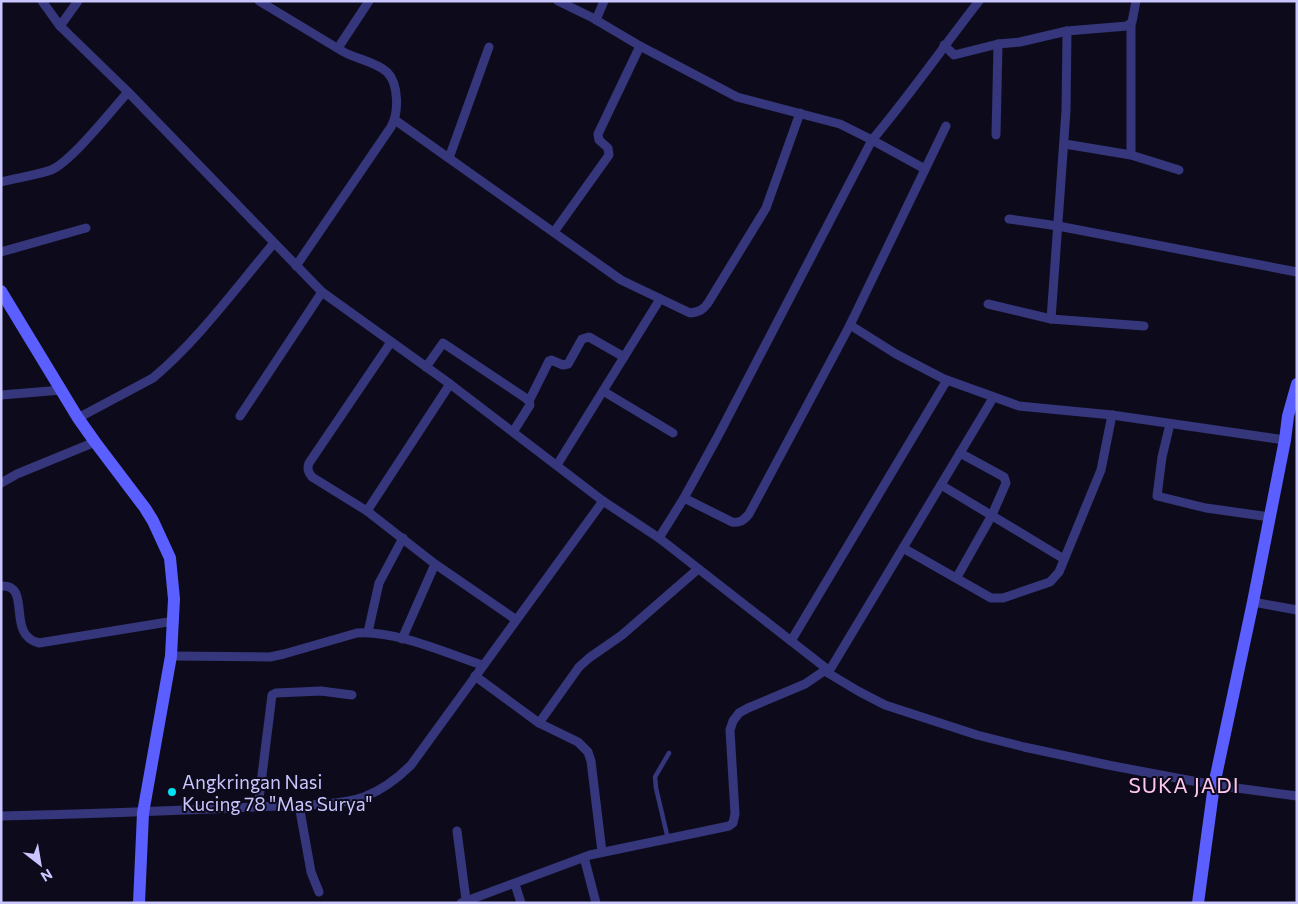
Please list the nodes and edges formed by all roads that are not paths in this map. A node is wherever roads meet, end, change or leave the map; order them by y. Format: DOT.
graph roads {
  1 [pos="42,1"];
  2 [pos="78,1"];
  3 [pos="258,1"];
  4 [pos="369,1"];
  5 [pos="558,1"];
  6 [pos="604,1"];
  7 [pos="979,1"];
  8 [pos="1136,1"];
  9 [pos="596,20"];
  10 [pos="1131,24"];
  11 [pos="60,26"];
  12 [pos="1067,31"];
  13 [pos="998,44"];
  14 [pos="944,45"];
  15 [pos="490,46"];
  16 [pos="640,46"];
  17 [pos="338,48"];
  18 [pos="128,92"];
  19 [pos="800,113"];
  20 [pos="395,120"];
  21 [pos="946,126"];
  22 [pos="996,135"];
  23 [pos="872,140"];
  24 [pos="1065,144"];
  25 [pos="1131,154"];
  26 [pos="448,158"];
  27 [pos="925,169"];
  28 [pos="1178,170"];
  29 [pos="1,182"];
  30 [pos="1009,219"];
  31 [pos="1058,226"];
  32 [pos="86,228"];
  33 [pos="554,232"];
  34 [pos="274,243"];
  35 [pos="1,252"];
  36 [pos="296,266"];
  37 [pos="1297,272"];
  38 [pos="1,291"];
  39 [pos="322,292"];
  40 [pos="660,299"];
  41 [pos="988,304"];
  42 [pos="1051,319"];
  43 [pos="850,326"];
  44 [pos="1144,326"];
  45 [pos="391,342"];
  46 [pos="624,357"];
  47 [pos="426,367"];
  48 [pos="947,380"];
  49 [pos="450,384"];
  50 [pos="1297,384"];
  51 [pos="62,390"];
  52 [pos="603,391"];
  53 [pos="1,394"];
  54 [pos="992,398"];
  55 [pos="529,401"];
  56 [pos="1112,415"];
  57 [pos="240,416"];
  58 [pos="78,418"];
  59 [pos="1170,424"];
  60 [pos="513,432"];
  61 [pos="674,433"];
  62 [pos="1285,440"];
  63 [pos="95,442"];
  64 [pos="960,453"];
  65 [pos="557,465"];
  66 [pos="1,483"];
  67 [pos="941,485"];
  68 [pos="684,498"];
  69 [pos="603,501"];
  70 [pos="367,511"];
  71 [pos="992,515"];
  72 [pos="1270,517"];
  73 [pos="403,538"];
  74 [pos="659,538"];
  75 [pos="903,548"];
  76 [pos="1064,559"];
  77 [pos="435,564"];
  78 [pos="698,570"];
  79 [pos="957,578"];
  80 [pos="1,586"];
  81 [pos="1253,602"];
  82 [pos="1297,610"];
  83 [pos="515,619"];
  84 [pos="174,621"];
  85 [pos="368,632"];
  86 [pos="402,639"];
  87 [pos="791,640"];
  88 [pos="171,656"];
  89 [pos="482,665"];
  90 [pos="827,671"];
  91 [pos="475,676"];
  92 [pos="352,695"];
  93 [pos="539,723"];
  94 [pos="670,753"];
  95 [pos="1214,785"];
  96 [pos="1297,796"];
  97 [pos="299,806"];
  98 [pos="258,807"];
  99 [pos="143,813"];
  100 [pos="1,816"];
  101 [pos="457,831"];
  102 [pos="668,839"];
  103 [pos="602,852"];
  104 [pos="584,857"];
  105 [pos="515,884"];
  106 [pos="319,892"];
  107 [pos="464,902"];
  108 [pos="139,903"];
  109 [pos="521,903"];
  110 [pos="596,903"];
  111 [pos="1198,903"];
  1 -- 11 [label="street"];
  2 -- 11 [label="street"];
  3 -- 17 [label="street"];
  4 -- 17 [label="street"];
  5 -- 9 [label="street"];
  6 -- 9 [label="street"];
  7 -- 14 [label="street"];
  8 -- 10 [label="street"];
  9 -- 16 [label="street"];
  10 -- 12 [label="street"];
  10 -- 25 [label="street"];
  11 -- 18 [label="street"];
  12 -- 13 [label="street"];
  12 -- 24 [label="street"];
  13 -- 14 [label="street"];
  13 -- 22 [label="street"];
  14 -- 23 [label="street"];
  15 -- 26 [label="street"];
  16 -- 19 [label="street"];
  16 -- 33 [label="street"];
  17 -- 20 [label="street"];
  18 -- 29 [label="street"];
  18 -- 34 [label="street"];
  19 -- 23 [label="street"];
  19 -- 40 [label="street"];
  20 -- 26 [label="street"];
  20 -- 36 [label="street"];
  21 -- 27 [label="street"];
  23 -- 27 [label="street"];
  23 -- 68 [label="street"];
  24 -- 25 [label="street"];
  24 -- 31 [label="street"];
  25 -- 28 [label="street"];
  26 -- 33 [label="street"];
  27 -- 43 [label="street"];
  30 -- 31 [label="street"];
  31 -- 37 [label="street"];
  31 -- 42 [label="street"];
  32 -- 35 [label="street"];
  33 -- 40 [label="street"];
  34 -- 36 [label="street"];
  34 -- 58 [label="street"];
  36 -- 39 [label="street"];
  38 -- 51 [label="street"];
  39 -- 45 [label="street"];
  39 -- 57 [label="street"];
  40 -- 46 [label="street"];
  41 -- 42 [label="street"];
  42 -- 44 [label="street"];
  43 -- 48 [label="street"];
  43 -- 68 [label="street"];
  45 -- 47 [label="street"];
  45 -- 70 [label="street"];
  46 -- 52 [label="street"];
  46 -- 55 [label="street"];
  47 -- 49 [label="street"];
  47 -- 55 [label="street"];
  48 -- 54 [label="street"];
  48 -- 87 [label="street"];
  49 -- 60 [label="street"];
  49 -- 70 [label="street"];
  50 -- 62 [label="street"];
  51 -- 53 [label="street"];
  51 -- 58 [label="street"];
  52 -- 61 [label="street"];
  52 -- 65 [label="street"];
  54 -- 56 [label="street"];
  54 -- 64 [label="street"];
  55 -- 60 [label="street"];
  56 -- 59 [label="street"];
  56 -- 76 [label="street"];
  58 -- 63 [label="street"];
  59 -- 62 [label="street"];
  59 -- 72 [label="street"];
  60 -- 65 [label="street"];
  62 -- 72 [label="street"];
  63 -- 66 [label="street"];
  63 -- 84 [label="street"];
  64 -- 67 [label="street"];
  64 -- 71 [label="street"];
  65 -- 69 [label="street"];
  67 -- 71 [label="street"];
  67 -- 75 [label="street"];
  68 -- 74 [label="street"];
  69 -- 74 [label="street"];
  69 -- 83 [label="street"];
  70 -- 73 [label="street"];
  71 -- 76 [label="street"];
  71 -- 79 [label="street"];
  72 -- 81 [label="street"];
  73 -- 77 [label="street"];
  73 -- 85 [label="street"];
  74 -- 78 [label="street"];
  75 -- 79 [label="street"];
  75 -- 90 [label="street"];
  76 -- 79 [label="street"];
  77 -- 83 [label="street"];
  77 -- 86 [label="street"];
  78 -- 87 [label="street"];
  78 -- 93 [label="street"];
  80 -- 84 [label="street"];
  81 -- 82 [label="street"];
  81 -- 95 [label="street"];
  83 -- 89 [label="street"];
  84 -- 88 [label="street"];
  85 -- 86 [label="street"];
  85 -- 88 [label="street"];
  86 -- 89 [label="street"];
  87 -- 90 [label="street"];
  88 -- 99 [label="street"];
  89 -- 91 [label="street"];
  90 -- 95 [label="street"];
  90 -- 102 [label="street"];
  91 -- 93 [label="street"];
  91 -- 97 [label="street"];
  92 -- 98 [label="street"];
  93 -- 103 [label="street"];
  94 -- 102 [label="lane"];
  95 -- 96 [label="street"];
  95 -- 111 [label="street"];
  97 -- 98 [label="street"];
  97 -- 106 [label="street"];
  98 -- 99 [label="street"];
  99 -- 100 [label="street"];
  99 -- 108 [label="street"];
  101 -- 107 [label="street"];
  102 -- 103 [label="street"];
  103 -- 104 [label="street"];
  104 -- 105 [label="street"];
  104 -- 110 [label="street"];
  105 -- 107 [label="street"];
  105 -- 109 [label="street"];
}
